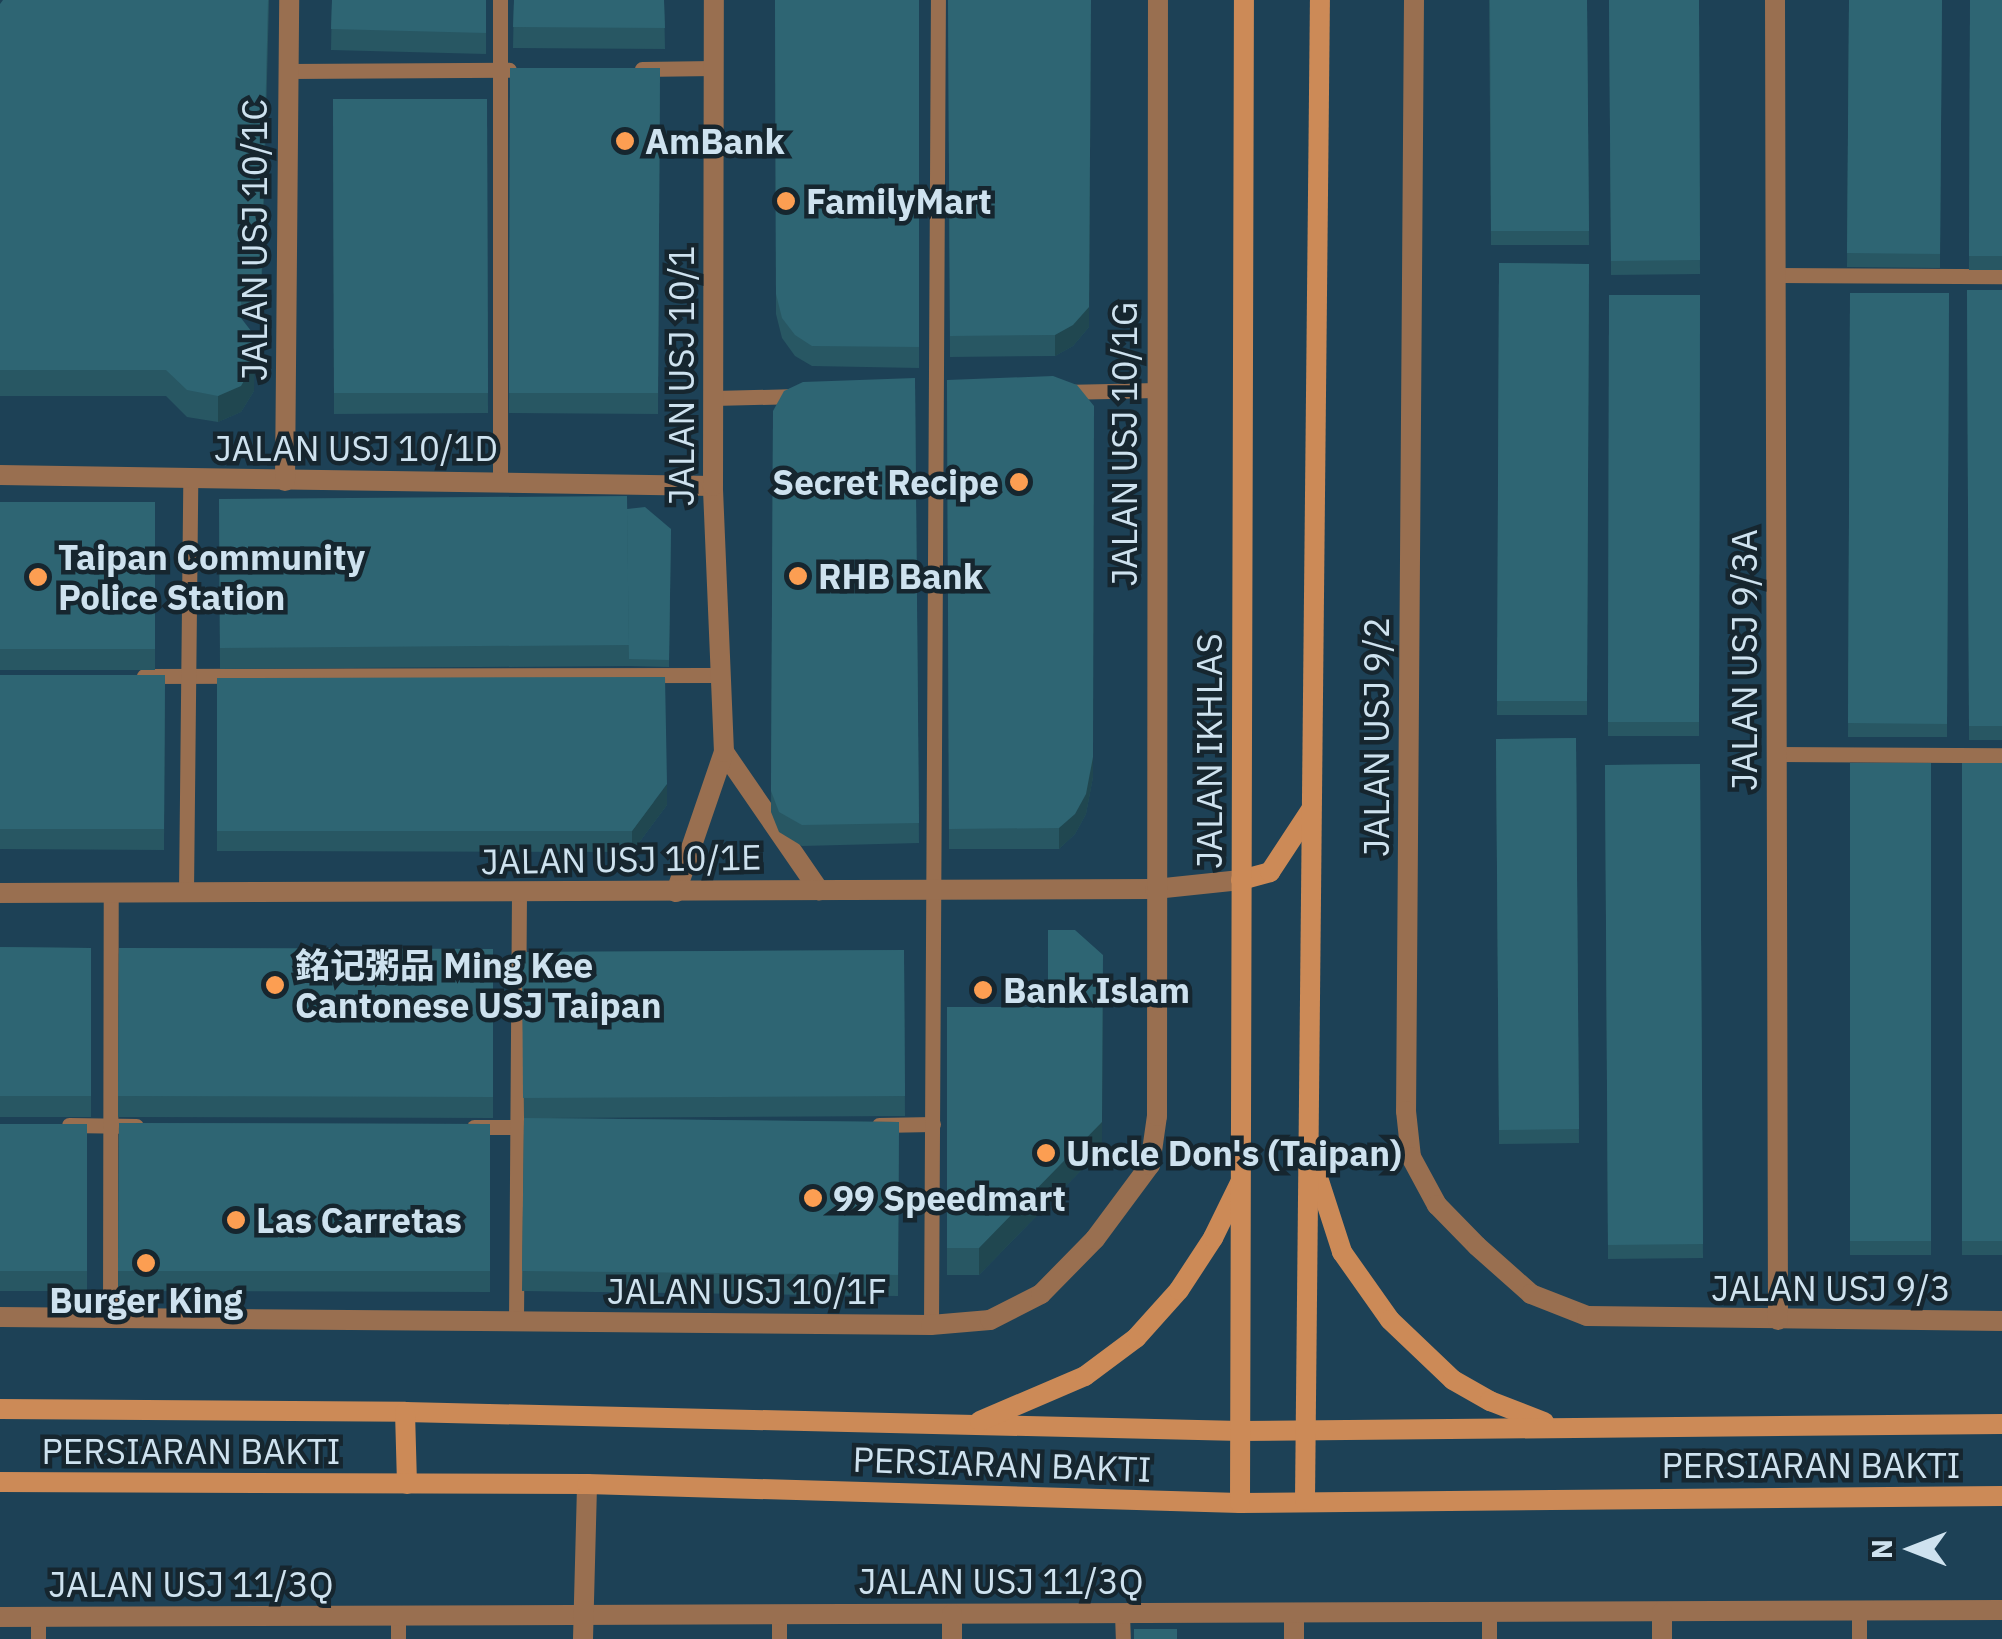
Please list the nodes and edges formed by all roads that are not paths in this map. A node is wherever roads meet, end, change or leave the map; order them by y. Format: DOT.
graph roads {
  1 [pos="289,0"];
  2 [pos="500,0"];
  3 [pos="714,0"];
  4 [pos="938,0"];
  5 [pos="1158,0"];
  6 [pos="1244,0"];
  7 [pos="1320,0"];
  8 [pos="1414,0"];
  9 [pos="1775,0"];
  10 [pos="712,68"];
  11 [pos="616,69"];
  12 [pos="288,70"];
  13 [pos="500,70"];
  14 [pos="520,70"];
  15 [pos="1776,275"];
  16 [pos="2002,276"];
  17 [pos="1158,390"];
  18 [pos="1046,392"];
  19 [pos="935,393"];
  20 [pos="954,393"];
  21 [pos="916,394"];
  22 [pos="824,396"];
  23 [pos="712,398"];
  24 [pos="0,475"];
  25 [pos="190,481"];
  26 [pos="500,481"];
  27 [pos="284,482"];
  28 [pos="712,486"];
  29 [pos="721,675"];
  30 [pos="131,676"];
  31 [pos="188,676"];
  32 [pos="724,752"];
  33 [pos="1777,754"];
  34 [pos="2002,755"];
  35 [pos="1311,810"];
  36 [pos="1242,880"];
  37 [pos="935,887"];
  38 [pos="1155,889"];
  39 [pos="819,890"];
  40 [pos="186,892"];
  41 [pos="676,892"];
  42 [pos="0,893"];
  43 [pos="111,894"];
  44 [pos="518,894"];
  45 [pos="933,1124"];
  46 [pos="56,1125"];
  47 [pos="854,1125"];
  48 [pos="112,1126"];
  49 [pos="151,1126"];
  50 [pos="460,1126"];
  51 [pos="557,1126"];
  52 [pos="517,1127"];
  53 [pos="1307,1146"];
  54 [pos="1243,1176"];
  55 [pos="0,1318"];
  56 [pos="110,1318"];
  57 [pos="1660,1320"];
  58 [pos="1778,1320"];
  59 [pos="2002,1321"];
  60 [pos="516,1322"];
  61 [pos="931,1325"];
  62 [pos="0,1409"];
  63 [pos="405,1412"];
  64 [pos="974,1424"];
  65 [pos="2002,1424"];
  66 [pos="1554,1426"];
  67 [pos="1307,1430"];
  68 [pos="1242,1431"];
  69 [pos="0,1482"];
  70 [pos="407,1484"];
  71 [pos="586,1484"];
  72 [pos="2002,1496"];
  73 [pos="1305,1500"];
  74 [pos="1240,1503"];
  75 [pos="2002,1610"];
  76 [pos="1859,1611"];
  77 [pos="1489,1612"];
  78 [pos="1662,1612"];
  79 [pos="1294,1613"];
  80 [pos="778,1614"];
  81 [pos="952,1614"];
  82 [pos="1122,1614"];
  83 [pos="583,1615"];
  84 [pos="211,1616"];
  85 [pos="398,1616"];
  86 [pos="0,1617"];
  87 [pos="38,1617"];
  88 [pos="38,1639"];
  89 [pos="211,1639"];
  90 [pos="398,1639"];
  91 [pos="583,1639"];
  92 [pos="779,1639"];
  93 [pos="952,1639"];
  94 [pos="1123,1639"];
  95 [pos="1294,1639"];
  96 [pos="1489,1639"];
  97 [pos="1662,1639"];
  98 [pos="1859,1639"];
  1 -- 12 [label="street, JALAN USJ 10/1C"];
  2 -- 13 [label="lane"];
  3 -- 10 [label="street, JALAN USJ 10/1"];
  4 -- 19 [label="lane"];
  5 -- 17 [label="street, JALAN USJ 10/1G"];
  6 -- 36 [label="street, JALAN IKHLAS"];
  7 -- 35 [label="street"];
  8 -- 57 [label="street, JALAN USJ 9/2"];
  9 -- 15 [label="street, JALAN USJ 9/3A"];
  10 -- 11 [label="lane"];
  10 -- 23 [label="street, JALAN USJ 10/1"];
  12 -- 13 [label="lane"];
  12 -- 27 [label="street, JALAN USJ 10/1C"];
  13 -- 14 [label="lane"];
  13 -- 26 [label="lane"];
  15 -- 16 [label="lane"];
  15 -- 33 [label="street, JALAN USJ 9/3A"];
  17 -- 18 [label="lane"];
  17 -- 38 [label="street, JALAN USJ 10/1G"];
  19 -- 20 [label="lane"];
  19 -- 21 [label="lane"];
  19 -- 37 [label="lane"];
  22 -- 23 [label="lane"];
  23 -- 28 [label="street, JALAN USJ 10/1"];
  24 -- 25 [label="street, JALAN USJ 10/1D"];
  25 -- 27 [label="street, JALAN USJ 10/1D"];
  25 -- 31 [label="lane"];
  26 -- 27 [label="street, JALAN USJ 10/1D"];
  26 -- 28 [label="street, JALAN USJ 10/1D"];
  28 -- 29 [label="street, JALAN USJ 10/1"];
  29 -- 31 [label="lane"];
  29 -- 32 [label="street, JALAN USJ 10/1"];
  30 -- 31 [label="lane"];
  31 -- 40 [label="lane"];
  32 -- 39 [label="street"];
  32 -- 41 [label="street, JALAN USJ 10/1"];
  33 -- 34 [label="lane"];
  33 -- 58 [label="street, JALAN USJ 9/3A"];
  35 -- 36 [label="street"];
  35 -- 53 [label="street"];
  36 -- 38 [label="street, JALAN USJ 10/1E"];
  36 -- 54 [label="street, JALAN IKHLAS"];
  37 -- 38 [label="street, JALAN USJ 10/1E"];
  37 -- 39 [label="street, JALAN USJ 10/1E"];
  37 -- 45 [label="lane"];
  38 -- 61 [label="street, JALAN USJ 10/1F"];
  39 -- 41 [label="street, JALAN USJ 10/1E"];
  40 -- 43 [label="street, JALAN USJ 10/1E"];
  40 -- 44 [label="street, JALAN USJ 10/1E"];
  41 -- 44 [label="street, JALAN USJ 10/1E"];
  42 -- 43 [label="street, JALAN USJ 10/1E"];
  43 -- 48 [label="lane"];
  44 -- 52 [label="lane"];
  45 -- 47 [label="lane"];
  45 -- 61 [label="lane"];
  46 -- 48 [label="lane"];
  48 -- 49 [label="lane"];
  48 -- 56 [label="lane"];
  50 -- 52 [label="lane"];
  51 -- 52 [label="lane"];
  52 -- 60 [label="lane"];
  53 -- 66 [label="street"];
  53 -- 67 [label="street"];
  54 -- 64 [label="street"];
  54 -- 68 [label="street, JALAN IKHLAS"];
  55 -- 56 [label="street, JALAN USJ 10/1F"];
  56 -- 60 [label="street, JALAN USJ 10/1F"];
  57 -- 58 [label="street, JALAN USJ 9/3"];
  58 -- 59 [label="street, JALAN USJ 9/3"];
  60 -- 61 [label="street, JALAN USJ 10/1F"];
  62 -- 63 [label="street, PERSIARAN BAKTI"];
  63 -- 64 [label="street, PERSIARAN BAKTI"];
  63 -- 70 [label="street"];
  64 -- 68 [label="street, PERSIARAN BAKTI"];
  65 -- 66 [label="street, PERSIARAN BAKTI"];
  66 -- 67 [label="street, PERSIARAN BAKTI"];
  67 -- 68 [label="street, PERSIARAN BAKTI"];
  67 -- 73 [label="street"];
  68 -- 74 [label="street, JALAN IKHLAS"];
  69 -- 70 [label="street, PERSIARAN BAKTI"];
  70 -- 71 [label="street, PERSIARAN BAKTI"];
  71 -- 74 [label="street, PERSIARAN BAKTI"];
  71 -- 83 [label="street"];
  72 -- 73 [label="street, PERSIARAN BAKTI"];
  73 -- 74 [label="street, PERSIARAN BAKTI"];
  75 -- 76 [label="street, JALAN USJ 11/3Q"];
  76 -- 78 [label="street, JALAN USJ 11/3Q"];
  76 -- 98 [label="lane"];
  77 -- 78 [label="street, JALAN USJ 11/3Q"];
  77 -- 79 [label="street, JALAN USJ 11/3Q"];
  77 -- 96 [label="lane"];
  78 -- 97 [label="street"];
  79 -- 82 [label="street, JALAN USJ 11/3Q"];
  79 -- 95 [label="street"];
  80 -- 81 [label="street, JALAN USJ 11/3Q"];
  80 -- 83 [label="street, JALAN USJ 11/3Q"];
  80 -- 92 [label="lane"];
  81 -- 82 [label="street, JALAN USJ 11/3Q"];
  81 -- 93 [label="street"];
  82 -- 94 [label="lane"];
  83 -- 85 [label="street, JALAN USJ 11/3Q"];
  83 -- 91 [label="street"];
  84 -- 85 [label="street, JALAN USJ 11/3Q"];
  84 -- 87 [label="street, JALAN USJ 11/3Q"];
  84 -- 89 [label="street"];
  85 -- 90 [label="lane"];
  86 -- 87 [label="street, JALAN USJ 11/3Q"];
  87 -- 88 [label="lane"];
}
